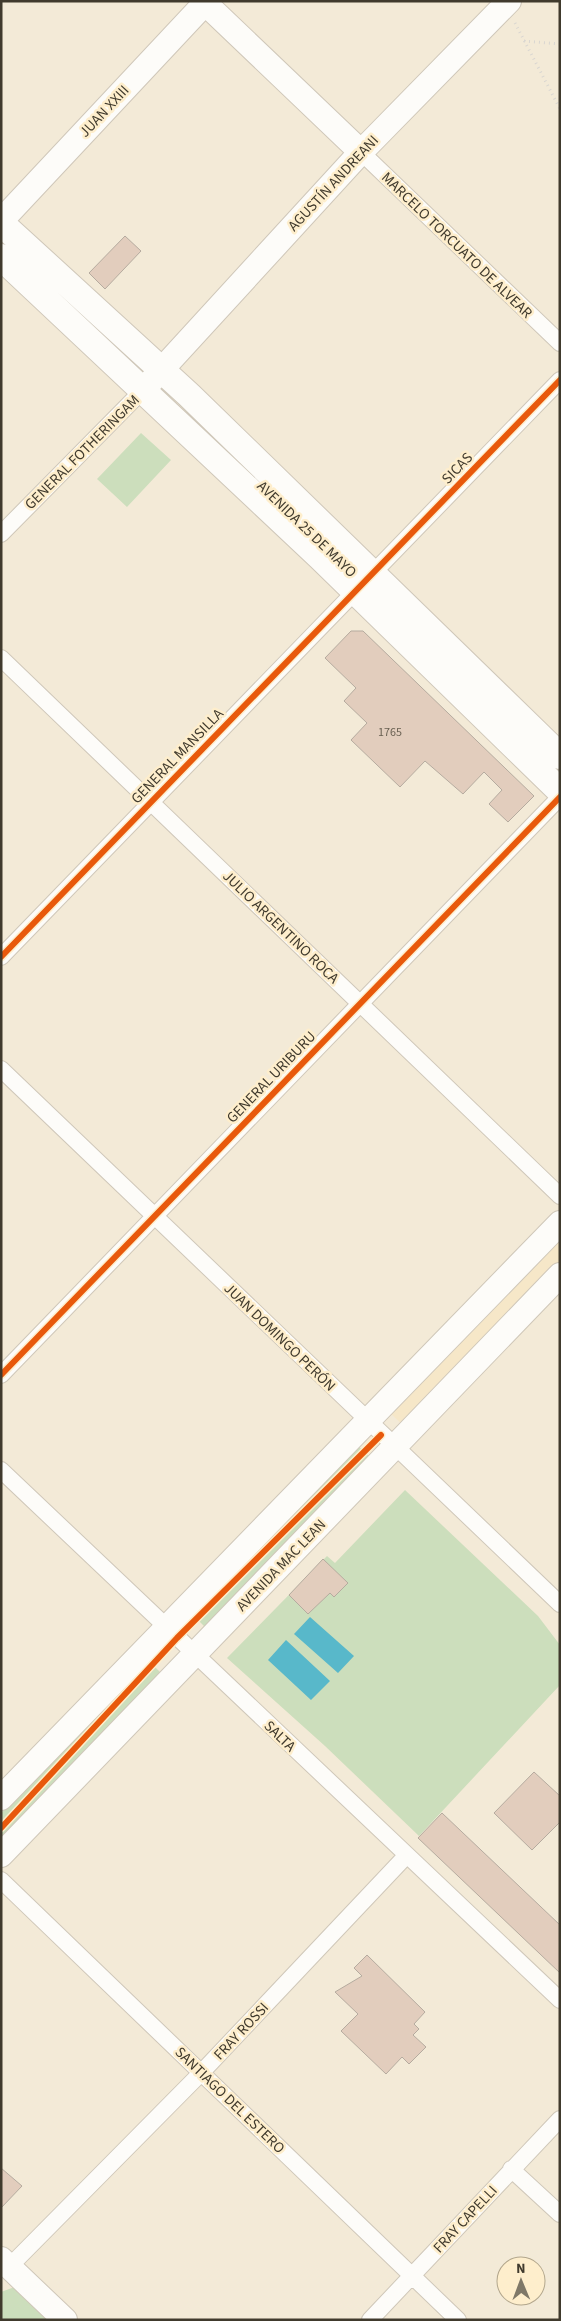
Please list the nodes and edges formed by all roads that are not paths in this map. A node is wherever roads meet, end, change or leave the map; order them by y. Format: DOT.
graph roads {
  1 [pos="205,2"];
  2 [pos="507,2"];
  3 [pos="361,152"];
  4 [pos="1,222"];
  5 [pos="1,257"];
  6 [pos="560,342"];
  7 [pos="162,369"];
  8 [pos="560,380"];
  9 [pos="142,390"];
  10 [pos="1,534"];
  11 [pos="372,573"];
  12 [pos="354,592"];
  13 [pos="1,658"];
  14 [pos="560,756"];
  15 [pos="560,790"];
  16 [pos="560,797"];
  17 [pos="150,802"];
  18 [pos="1,957"];
  19 [pos="360,1004"];
  20 [pos="1,1069"];
  21 [pos="560,1196"];
  22 [pos="154,1216"];
  23 [pos="560,1223"];
  24 [pos="560,1276"];
  25 [pos="1,1374"];
  26 [pos="368,1423"];
  27 [pos="394,1448"];
  28 [pos="1,1470"];
  29 [pos="560,1604"];
  30 [pos="166,1627"];
  31 [pos="194,1655"];
  32 [pos="1,1798"];
  33 [pos="1,1855"];
  34 [pos="406,1856"];
  35 [pos="1,1880"];
  36 [pos="560,2000"];
  37 [pos="201,2073"];
  38 [pos="560,2119"];
  39 [pos="511,2169"];
  40 [pos="560,2214"];
  41 [pos="5,2263"];
  42 [pos="411,2275"];
  43 [pos="65,2320"];
  44 [pos="370,2320"];
  45 [pos="458,2320"];
  1 -- 3 [label="main road, MARCELO TORCUATO DE ALVEAR"];
  1 -- 4 [label="main road, JUAN XXIII"];
  2 -- 3 [label="main road, AGUSTÍN ANDREANI"];
  3 -- 6 [label="street, MARCELO TORCUATO DE ALVEAR"];
  3 -- 7 [label="main road, AGUSTÍN ANDREANI"];
  4 -- 7 [label="main road, AVENIDA 25 DE MAYO"];
  5 -- 9 [label="main road, AVENIDA 25 DE MAYO"];
  7 -- 9 [label="main road, GENERAL FOTHERINGAM"];
  7 -- 11 [label="main road, AVENIDA 25 DE MAYO"];
  8 -- 11 [label="street, SICAS"];
  9 -- 10 [label="street, GENERAL FOTHERINGAM"];
  9 -- 12 [label="main road, AVENIDA 25 DE MAYO"];
  11 -- 12 [label="street, GENERAL MANSILLA"];
  11 -- 14 [label="main road, AVENIDA 25 DE MAYO"];
  12 -- 15 [label="main road, AVENIDA 25 DE MAYO"];
  12 -- 17 [label="street, GENERAL MANSILLA"];
  13 -- 17 [label="street, JULIO ARGENTINO ROCA"];
  16 -- 19 [label="street, GENERAL URIBURU"];
  17 -- 18 [label="street, GENERAL MANSILLA"];
  17 -- 19 [label="street, JULIO ARGENTINO ROCA"];
  19 -- 21 [label="street, JULIO ARGENTINO ROCA"];
  19 -- 22 [label="street, GENERAL URIBURU"];
  20 -- 22 [label="street, JUAN DOMINGO PERÓN"];
  22 -- 25 [label="street, GENERAL URIBURU"];
  22 -- 26 [label="street, JUAN DOMINGO PERÓN"];
  23 -- 26 [label="main road"];
  24 -- 27 [label="main road, AVENIDA MAC LEAN"];
  26 -- 27 [label="street, JUAN DOMINGO PERÓN"];
  26 -- 30 [label="main road"];
  27 -- 29 [label="street, JUAN DOMINGO PERÓN"];
  27 -- 31 [label="main road, AVENIDA MAC LEAN"];
  28 -- 30 [label="street, SALTA"];
  30 -- 31 [label="street, SALTA"];
  30 -- 32 [label="main road"];
  31 -- 33 [label="main road, AVENIDA MAC LEAN"];
  31 -- 34 [label="street, SALTA"];
  34 -- 36 [label="street, SALTA"];
  34 -- 37 [label="street, FRAY ROSSI"];
  35 -- 37 [label="street, SANTIAGO DEL ESTERO"];
  37 -- 41 [label="street, FRAY ROSSI"];
  37 -- 42 [label="street, SANTIAGO DEL ESTERO"];
  38 -- 39 [label="street, FRAY CAPELLI"];
  39 -- 40 [label="street"];
  39 -- 42 [label="street, FRAY CAPELLI"];
  41 -- 43 [label="main road"];
  42 -- 44 [label="street, FRAY CAPELLI"];
  42 -- 45 [label="street, SANTIAGO DEL ESTERO"];
}
